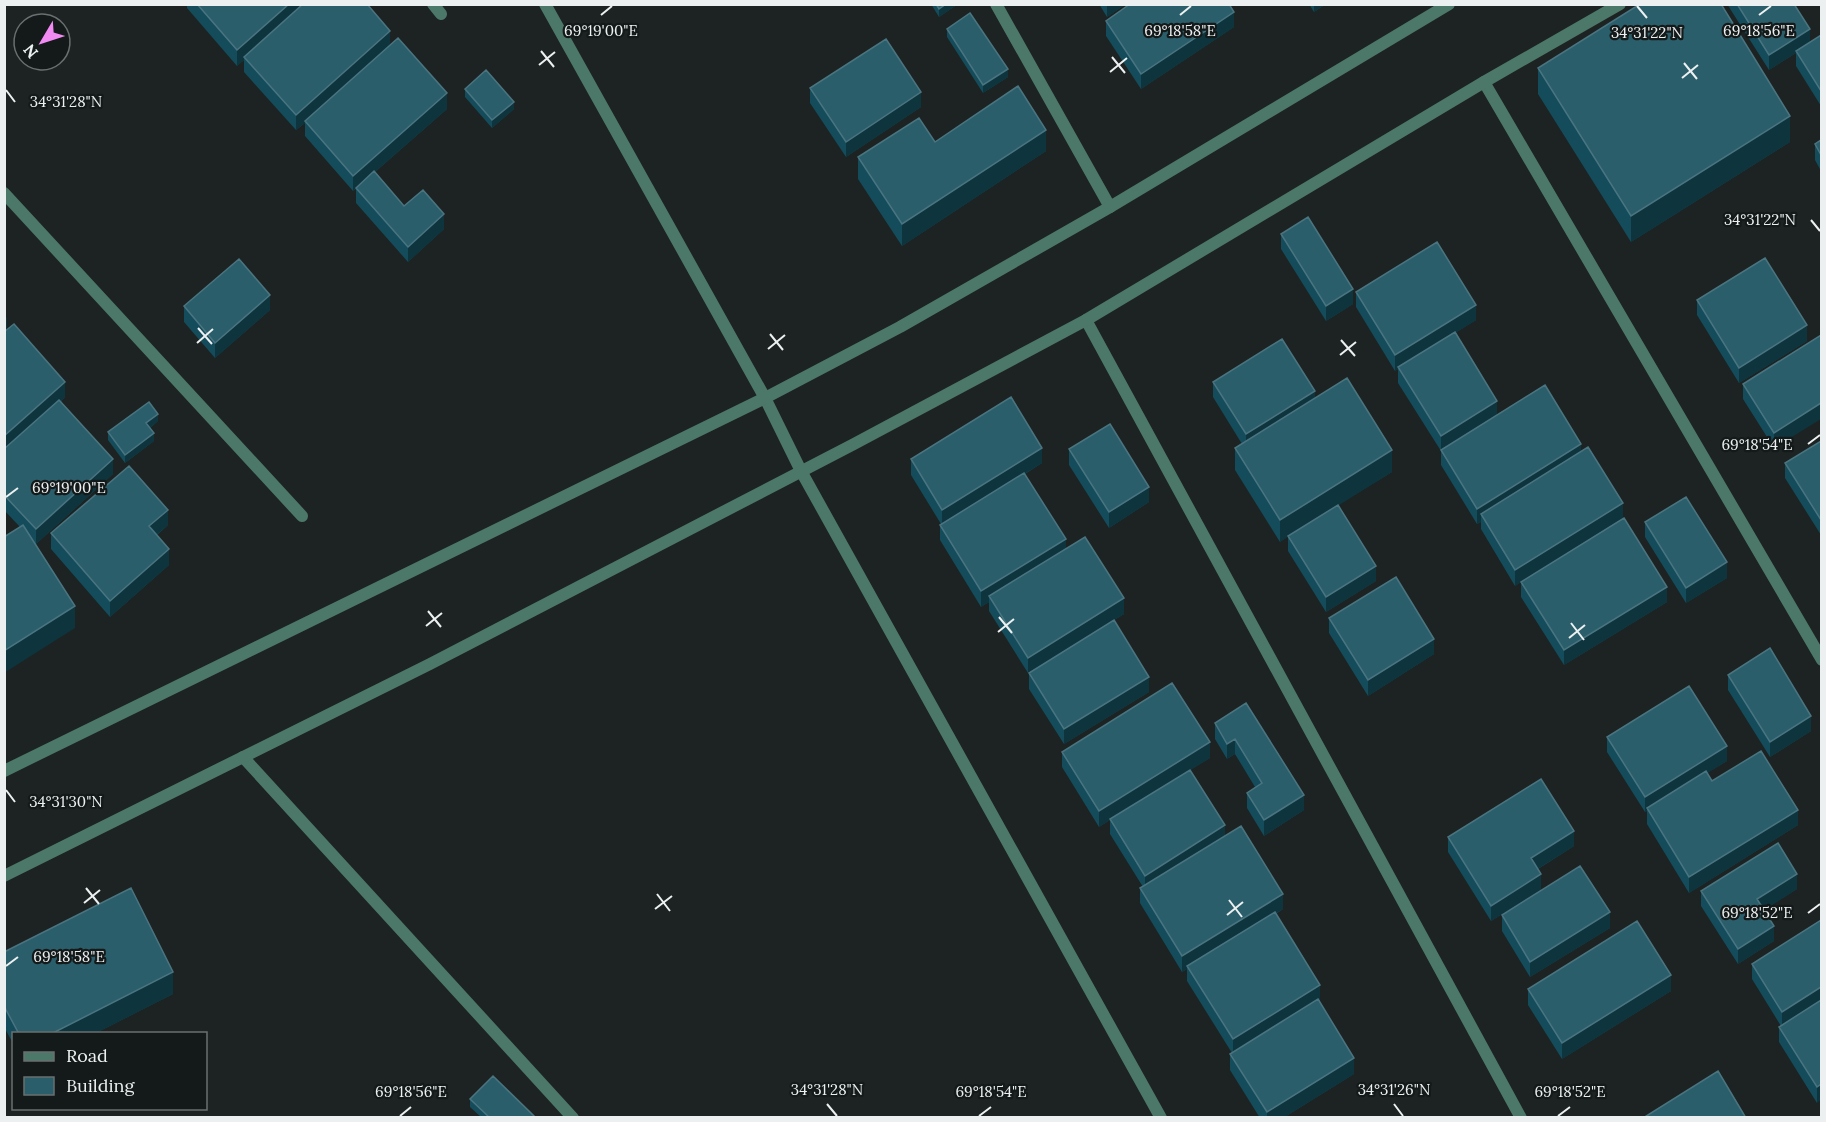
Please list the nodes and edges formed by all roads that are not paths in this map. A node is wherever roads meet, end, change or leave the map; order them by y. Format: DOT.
graph roads {
  1 [pos="544,4"];
  2 [pos="996,4"];
  3 [pos="1449,4"];
  4 [pos="1620,4"];
  5 [pos="1484,82"];
  6 [pos="4,193"];
  7 [pos="1110,207"];
  8 [pos="1086,320"];
  9 [pos="765,398"];
  10 [pos="801,471"];
  11 [pos="302,516"];
  12 [pos="1821,660"];
  13 [pos="243,757"];
  14 [pos="4,771"];
  15 [pos="4,876"];
  16 [pos="573,1118"];
  17 [pos="1161,1118"];
  18 [pos="1521,1118"];
  1 -- 9 [label="street"];
  2 -- 7 [label="street"];
  3 -- 7 [label="street"];
  4 -- 5 [label="street"];
  5 -- 8 [label="street"];
  5 -- 12 [label="street"];
  6 -- 11 [label="street"];
  7 -- 9 [label="street"];
  8 -- 10 [label="street"];
  8 -- 18 [label="street"];
  9 -- 10 [label="street"];
  9 -- 14 [label="street"];
  10 -- 13 [label="street"];
  10 -- 17 [label="street"];
  13 -- 15 [label="street"];
  13 -- 16 [label="street"];
}
